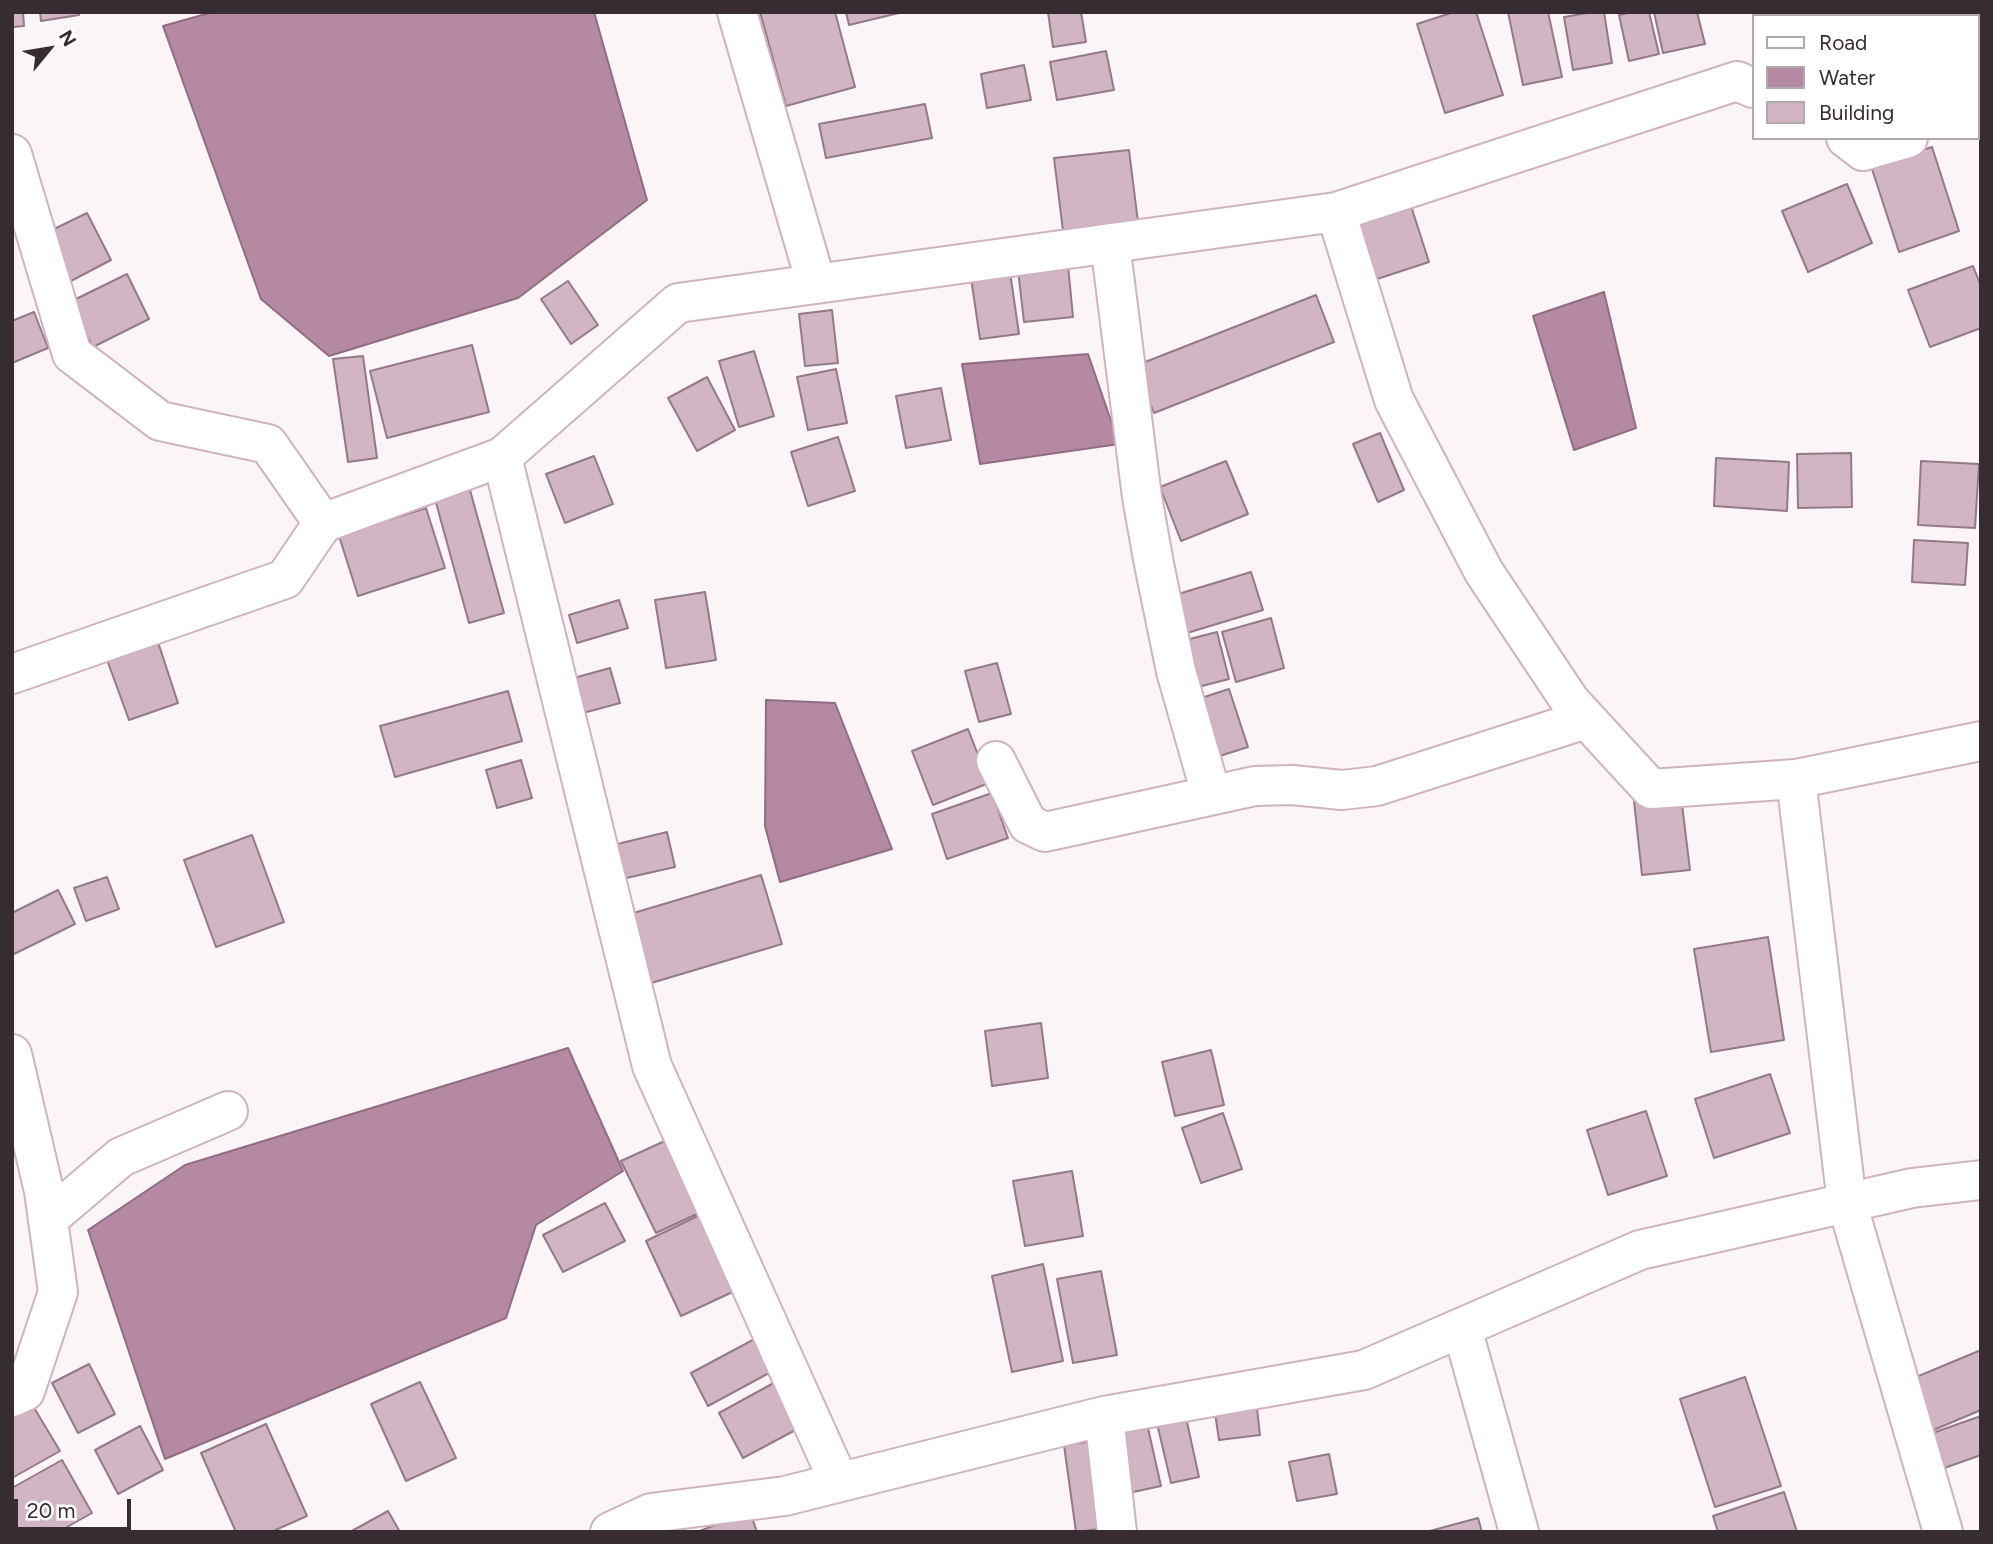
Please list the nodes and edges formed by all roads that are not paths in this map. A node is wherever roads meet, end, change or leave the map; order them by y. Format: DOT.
graph roads {
  1 [pos="737,12"];
  2 [pos="1752,88"];
  3 [pos="1849,140"];
  4 [pos="1900,140"];
  5 [pos="12,154"];
  6 [pos="1336,212"];
  7 [pos="1110,243"];
  8 [pos="816,283"];
  9 [pos="502,457"];
  10 [pos="323,523"];
  11 [pos="12,674"];
  12 [pos="1586,719"];
  13 [pos="1981,741"];
  14 [pos="996,761"];
  15 [pos="1796,779"];
  16 [pos="1211,794"];
  17 [pos="12,1054"];
  18 [pos="228,1111"];
  19 [pos="1981,1180"];
  20 [pos="1847,1203"];
  21 [pos="48,1219"];
  22 [pos="1462,1328"];
  23 [pos="12,1397"];
  24 [pos="1104,1416"];
  25 [pos="839,1482"];
  26 [pos="654,1522"];
  27 [pos="610,1532"];
  28 [pos="1117,1532"];
  29 [pos="1518,1532"];
  30 [pos="1943,1532"];
  1 -- 8 [label="street"];
  2 -- 6 [label="street"];
  3 -- 4 [label="street"];
  5 -- 10 [label="street"];
  6 -- 7 [label="street"];
  6 -- 12 [label="street"];
  7 -- 8 [label="street"];
  7 -- 16 [label="street"];
  8 -- 9 [label="street"];
  9 -- 10 [label="street"];
  9 -- 25 [label="street"];
  10 -- 11 [label="street"];
  12 -- 15 [label="street"];
  12 -- 16 [label="street"];
  13 -- 15 [label="street"];
  14 -- 16 [label="street"];
  15 -- 20 [label="street"];
  17 -- 21 [label="street"];
  18 -- 21 [label="street"];
  19 -- 20 [label="street"];
  20 -- 22 [label="street"];
  20 -- 30 [label="street"];
  21 -- 23 [label="street"];
  22 -- 24 [label="street"];
  22 -- 29 [label="street"];
  24 -- 25 [label="street"];
  24 -- 28 [label="street"];
  25 -- 26 [label="street"];
  26 -- 27 [label="street"];
}
